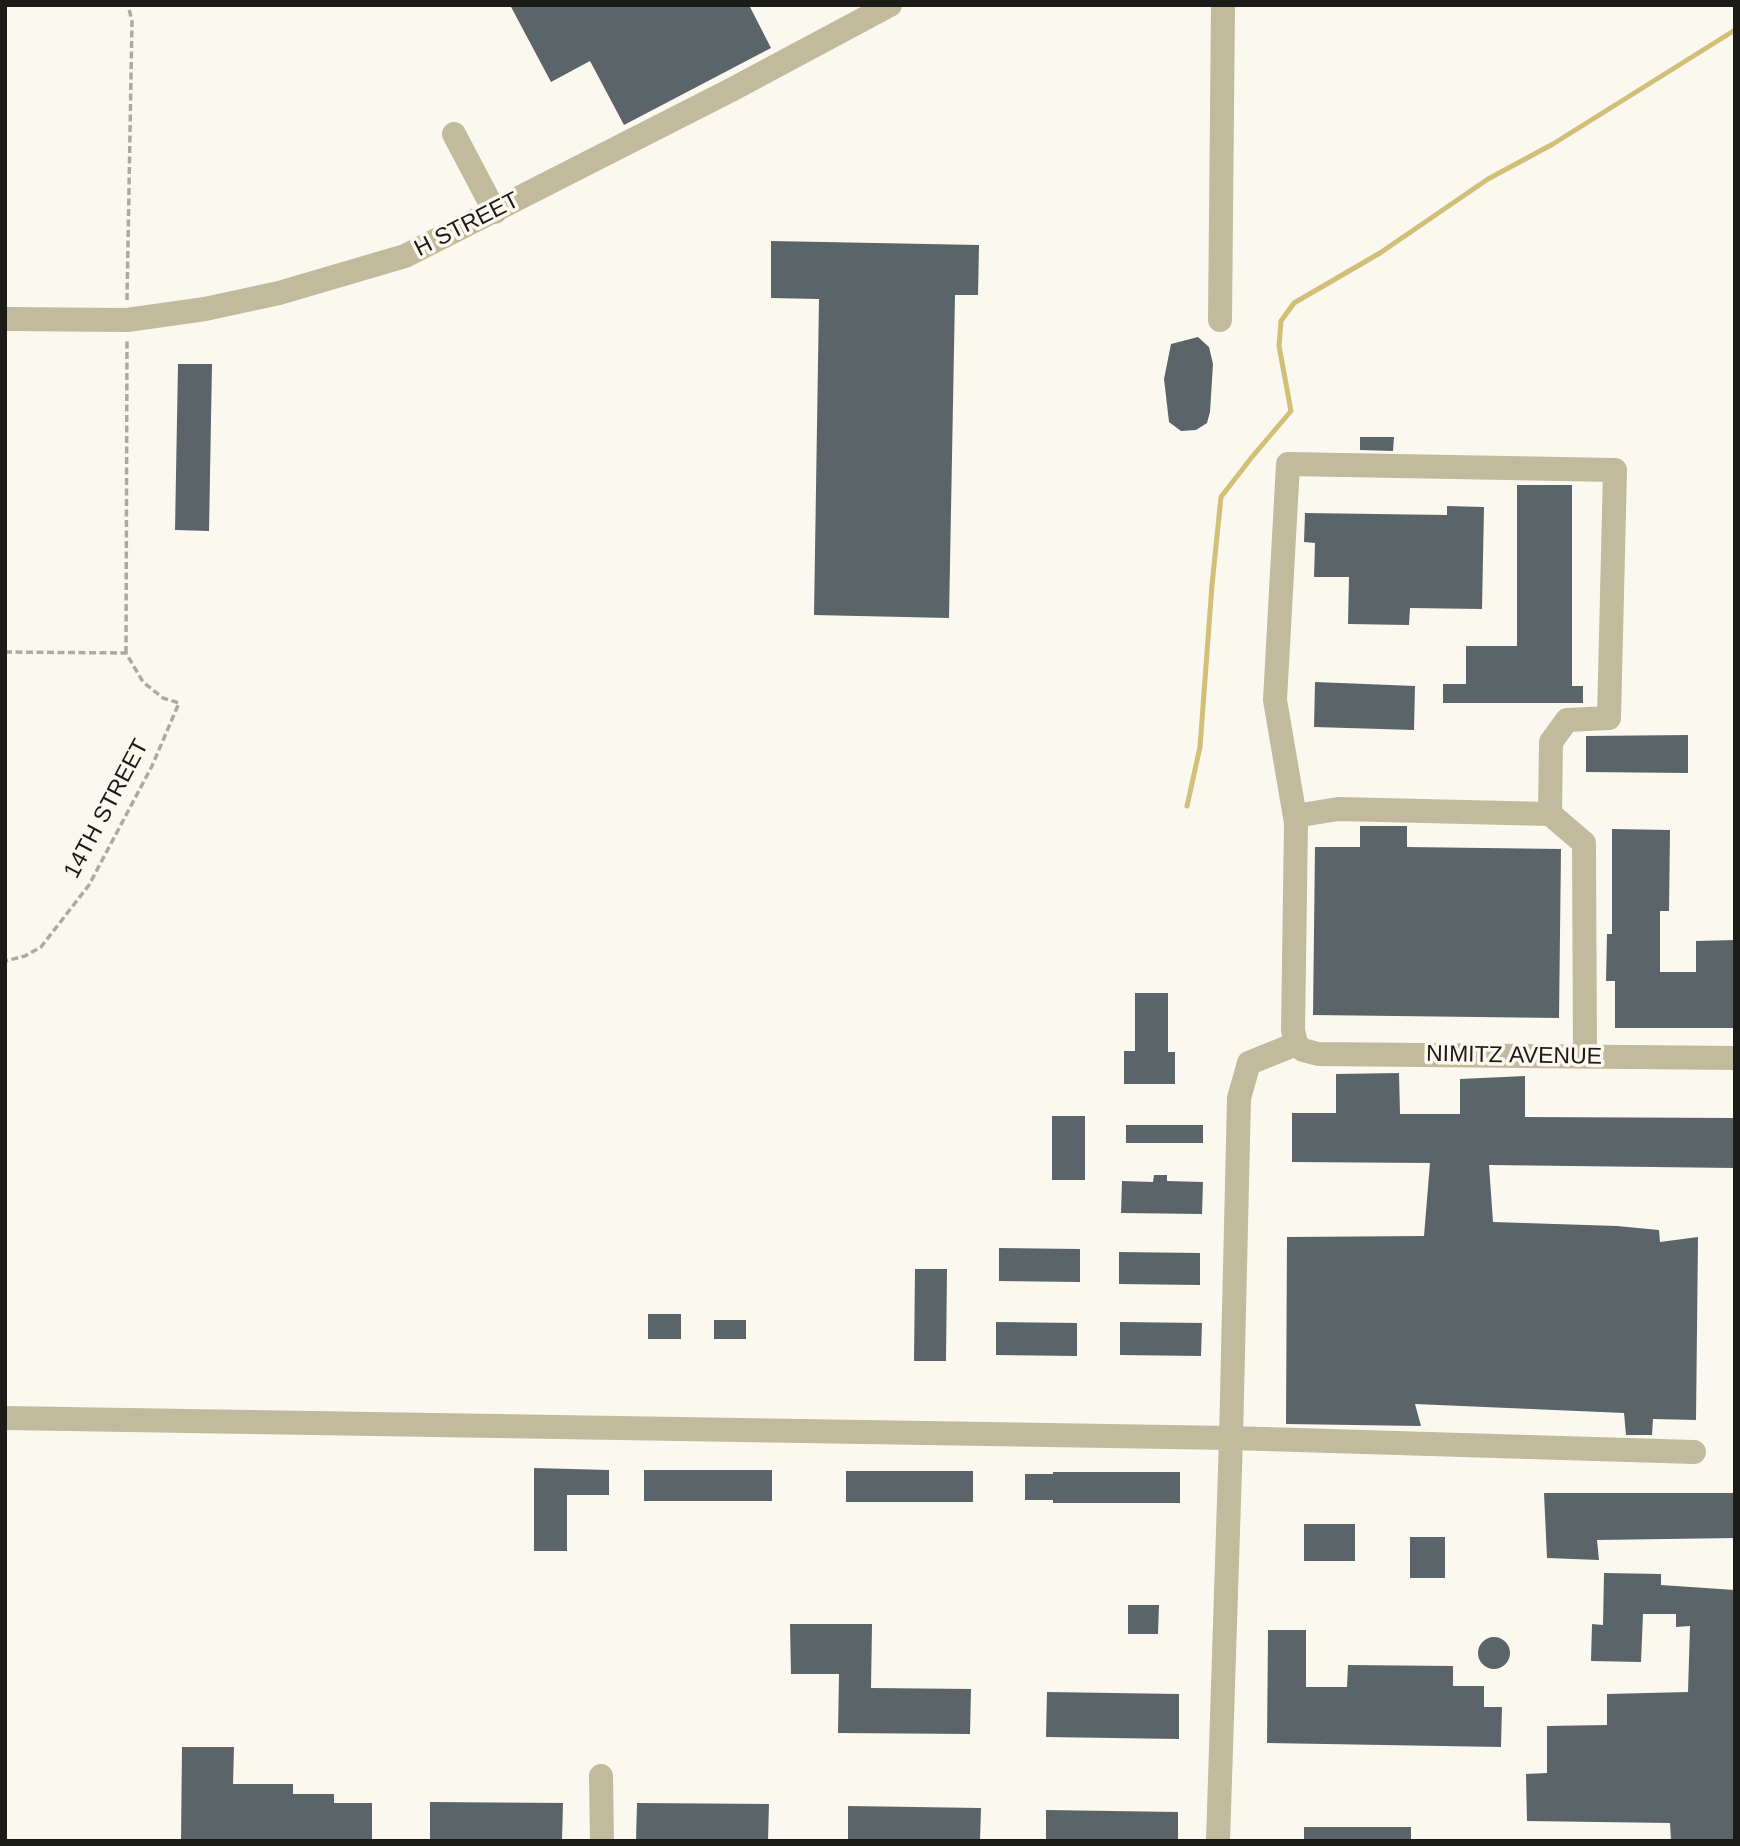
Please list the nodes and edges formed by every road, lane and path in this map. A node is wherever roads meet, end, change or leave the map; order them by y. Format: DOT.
graph roads {
  1 [pos="890,5"];
  2 [pos="1223,5"];
  3 [pos="454,134"];
  4 [pos="495,212"];
  5 [pos="5,319"];
  6 [pos="1220,320"];
  7 [pos="5,652"];
  8 [pos="1550,814"];
  9 [pos="1295,816"];
  10 [pos="5,961"];
  11 [pos="1296,1044"];
  12 [pos="1585,1057"];
  13 [pos="1735,1058"];
  14 [pos="5,1418"];
  15 [pos="1231,1438"];
  16 [pos="1694,1452"];
  17 [pos="601,1776"];
  18 [pos="602,1841"];
  19 [pos="1219,1841"];
  1 -- 4 [label="street, H STREET"];
  2 -- 6 [label="street"];
  3 -- 4 [label="street"];
  4 -- 5 [label="street, H STREET"];
  7 -- 10 [label="path, 14TH STREET"];
  8 -- 9 [label="street"];
  8 -- 9 [label="street"];
  8 -- 12 [label="street"];
  9 -- 11 [label="street"];
  11 -- 12 [label="street, NIMITZ AVENUE"];
  11 -- 15 [label="street"];
  12 -- 13 [label="street, NIMITZ AVENUE"];
  14 -- 15 [label="street"];
  15 -- 16 [label="street"];
  15 -- 19 [label="street"];
  17 -- 18 [label="street"];
}
